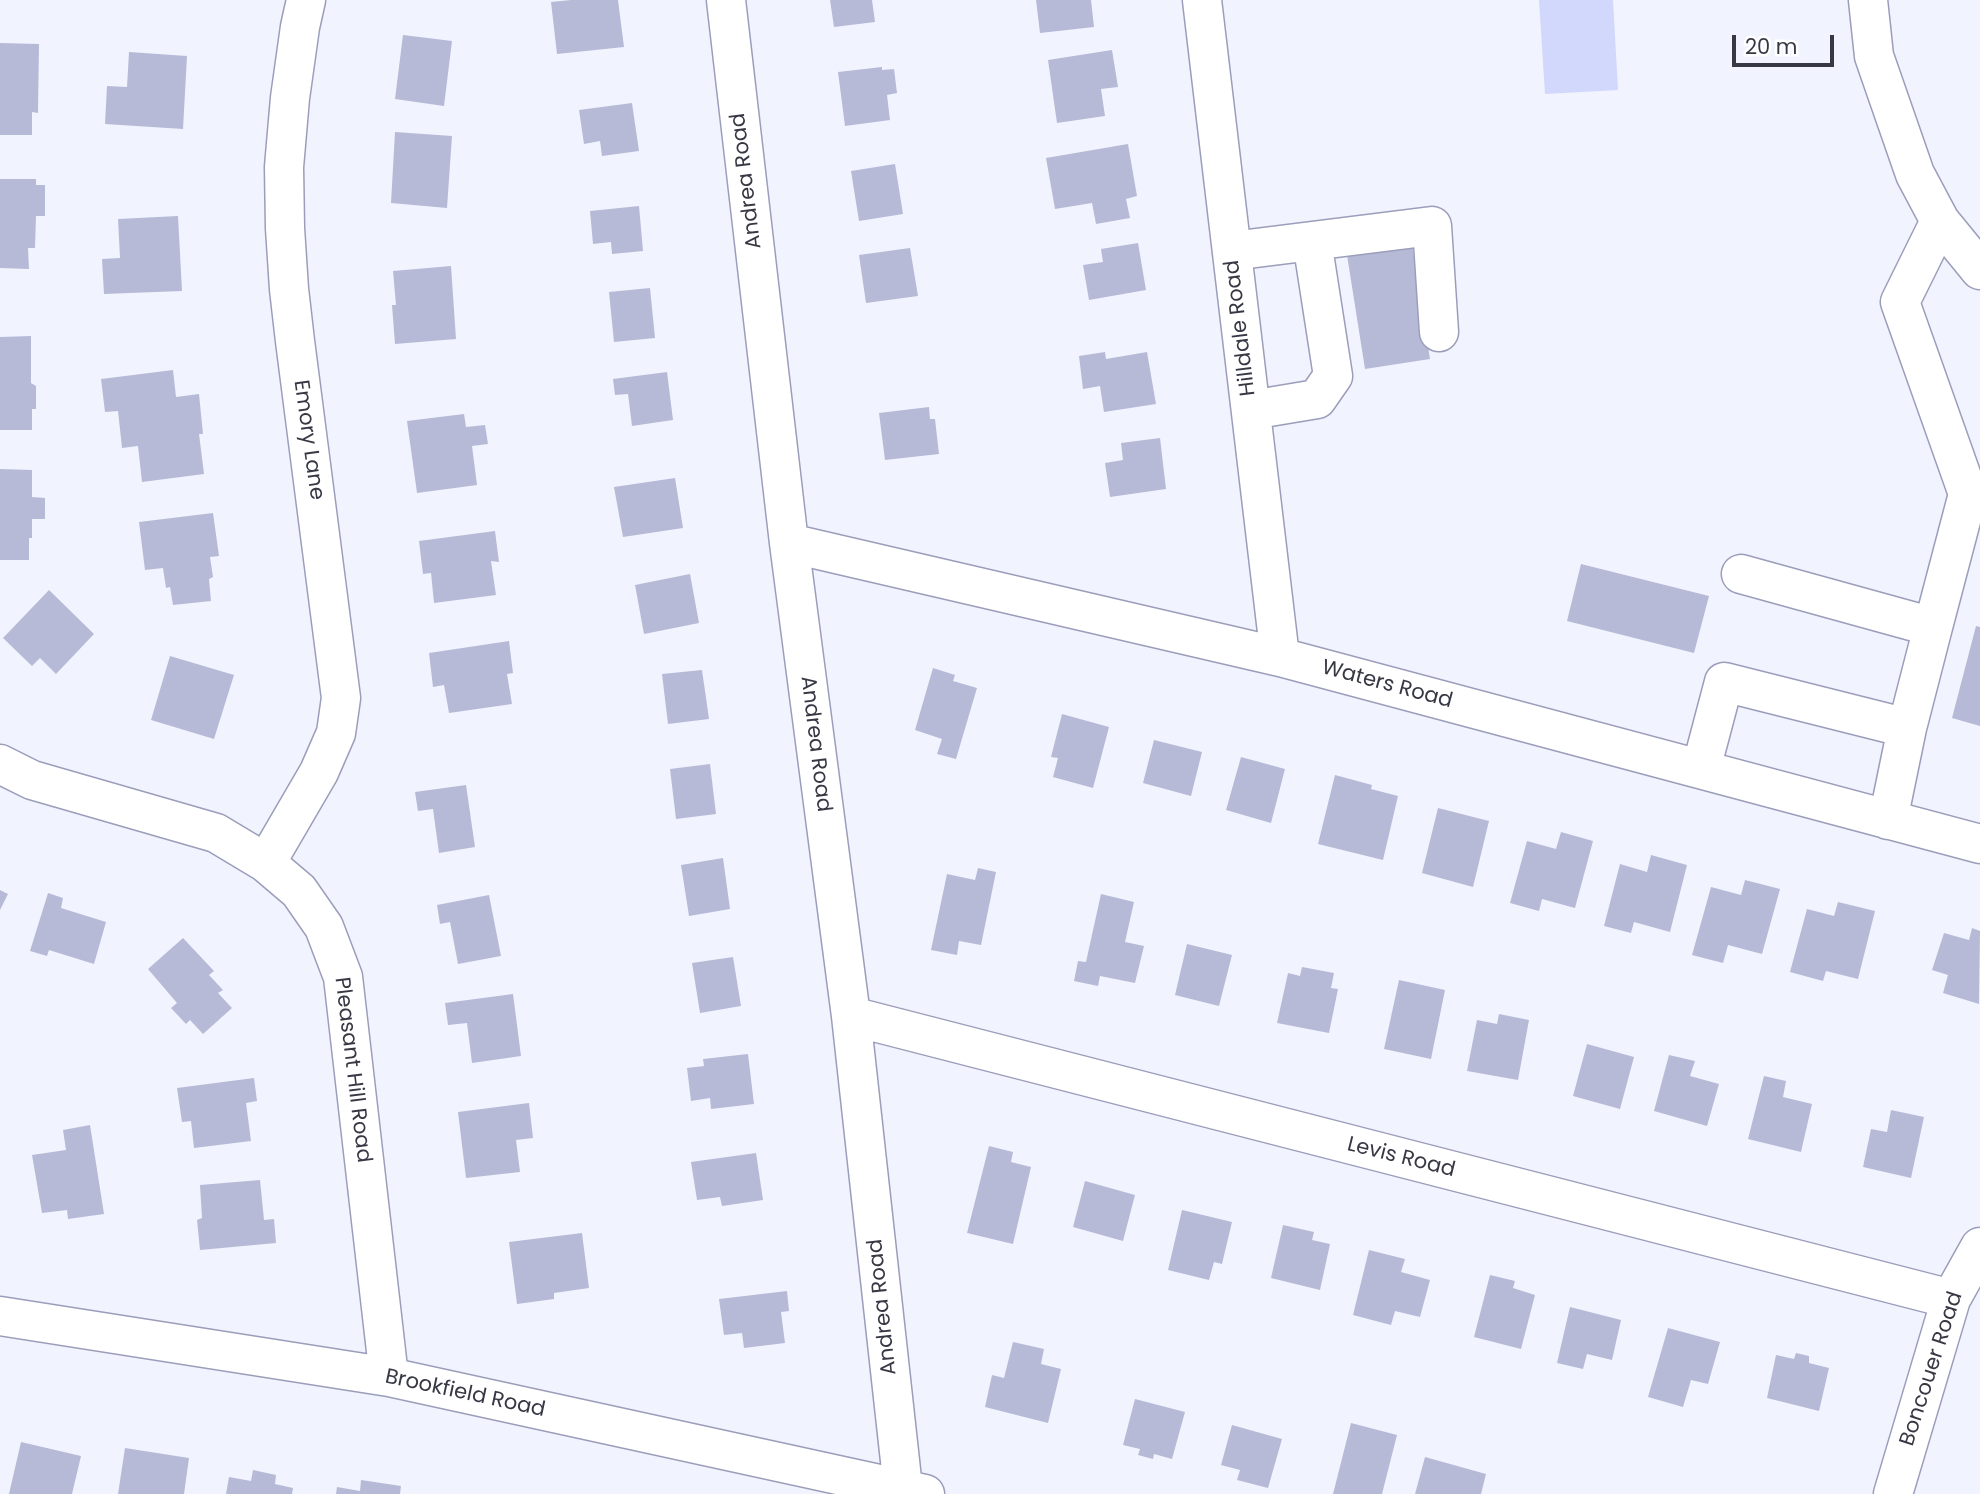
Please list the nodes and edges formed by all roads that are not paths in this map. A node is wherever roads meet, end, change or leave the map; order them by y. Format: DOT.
graph roads {
  1 [pos="306,0"];
  2 [pos="726,0"];
  3 [pos="1202,0"];
  4 [pos="1867,0"];
  5 [pos="1940,221"];
  6 [pos="1312,241"];
  7 [pos="1232,251"];
  8 [pos="1980,270"];
  9 [pos="1439,332"];
  10 [pos="1251,410"];
  11 [pos="789,543"];
  12 [pos="1966,557"];
  13 [pos="1741,574"];
  14 [pos="1933,627"];
  15 [pos="1280,657"];
  16 [pos="1907,728"];
  17 [pos="0,764"];
  18 [pos="1701,769"];
  19 [pos="1888,820"];
  20 [pos="1980,844"];
  21 [pos="266,863"];
  22 [pos="851,1016"];
  23 [pos="1980,1247"];
  24 [pos="1951,1300"];
  25 [pos="0,1316"];
  26 [pos="389,1377"];
  27 [pos="914,1491"];
  28 [pos="1893,1494"];
  1 -- 21 [label="street, Emory Lane"];
  2 -- 11 [label="street, Andrea Road"];
  3 -- 7 [label="street, Hilldale Road"];
  4 -- 5 [label="street"];
  5 -- 8 [label="street"];
  5 -- 12 [label="street"];
  6 -- 7 [label="street"];
  6 -- 9 [label="street"];
  6 -- 10 [label="street"];
  7 -- 10 [label="street, Hilldale Road"];
  10 -- 15 [label="street, Hilldale Road"];
  11 -- 15 [label="street, Waters Road"];
  11 -- 22 [label="street, Andrea Road"];
  12 -- 14 [label="street"];
  13 -- 14 [label="street"];
  14 -- 16 [label="street"];
  15 -- 18 [label="street, Waters Road"];
  16 -- 18 [label="street"];
  16 -- 19 [label="street"];
  17 -- 21 [label="street, Pleasant Hill Road"];
  18 -- 19 [label="street, Waters Road"];
  19 -- 20 [label="street, Waters Road"];
  21 -- 26 [label="street, Pleasant Hill Road"];
  22 -- 24 [label="street, Levis Road"];
  22 -- 27 [label="street, Andrea Road"];
  23 -- 24 [label="street, Boncouer Road"];
  24 -- 28 [label="street, Boncouer Road"];
  25 -- 26 [label="street, Brookfield Road"];
  26 -- 27 [label="street, Brookfield Road"];
}
